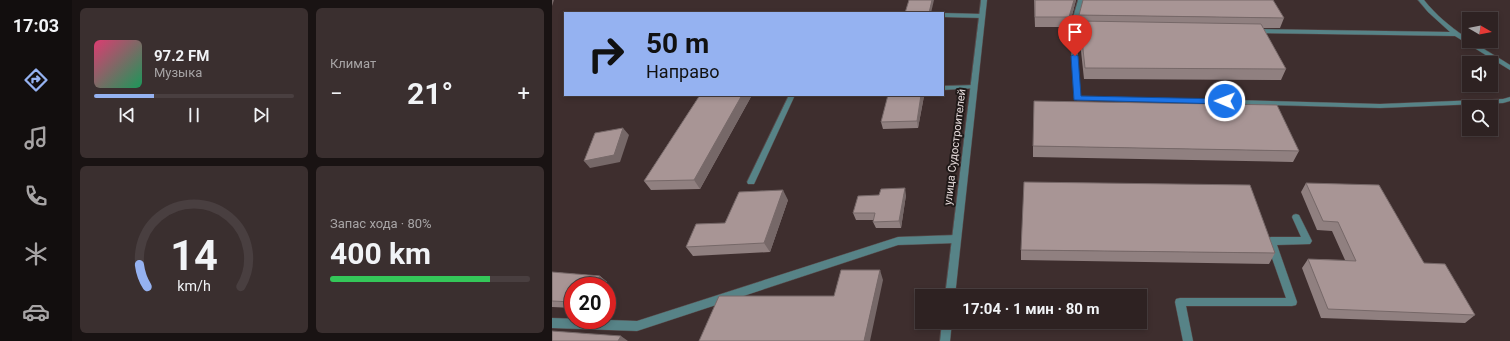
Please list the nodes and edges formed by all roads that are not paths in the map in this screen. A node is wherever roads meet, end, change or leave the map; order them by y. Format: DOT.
graph roads {
  1 [pos="984,0"];
  2 [pos="1081,0"];
  3 [pos="1421,0"];
  4 [pos="944,16"];
  5 [pos="982,16"];
  6 [pos="1073,28"];
  7 [pos="1081,28"];
  8 [pos="1248,31"];
  9 [pos="1455,34"];
  10 [pos="1510,68"];
  11 [pos="974,87"];
  12 [pos="944,88"];
  13 [pos="792,96"];
  14 [pos="1510,99"];
  15 [pos="751,182"];
  16 [pos="1296,217"];
  17 [pos="956,240"];
  18 [pos="951,289"];
  19 [pos="552,323"];
  20 [pos="946,329"];
  21 [pos="944,341"];
  22 [pos="1188,341"];
  1 -- 5 [label="street, улица Судостроителей"];
  2 -- 6 [label="street"];
  3 -- 9 [label="street"];
  4 -- 5 [label="street"];
  5 -- 11 [label="street, улица Судостроителей"];
  6 -- 7 [label="street"];
  6 -- 14 [label="street"];
  8 -- 9 [label="street"];
  9 -- 10 [label="street"];
  11 -- 12 [label="street"];
  11 -- 17 [label="street, улица Судостроителей"];
  13 -- 15 [label="street"];
  16 -- 22 [label="street"];
  17 -- 18 [label="street, улица Судостроителей"];
  17 -- 19 [label="street"];
  20 -- 21 [label="street"];
}
